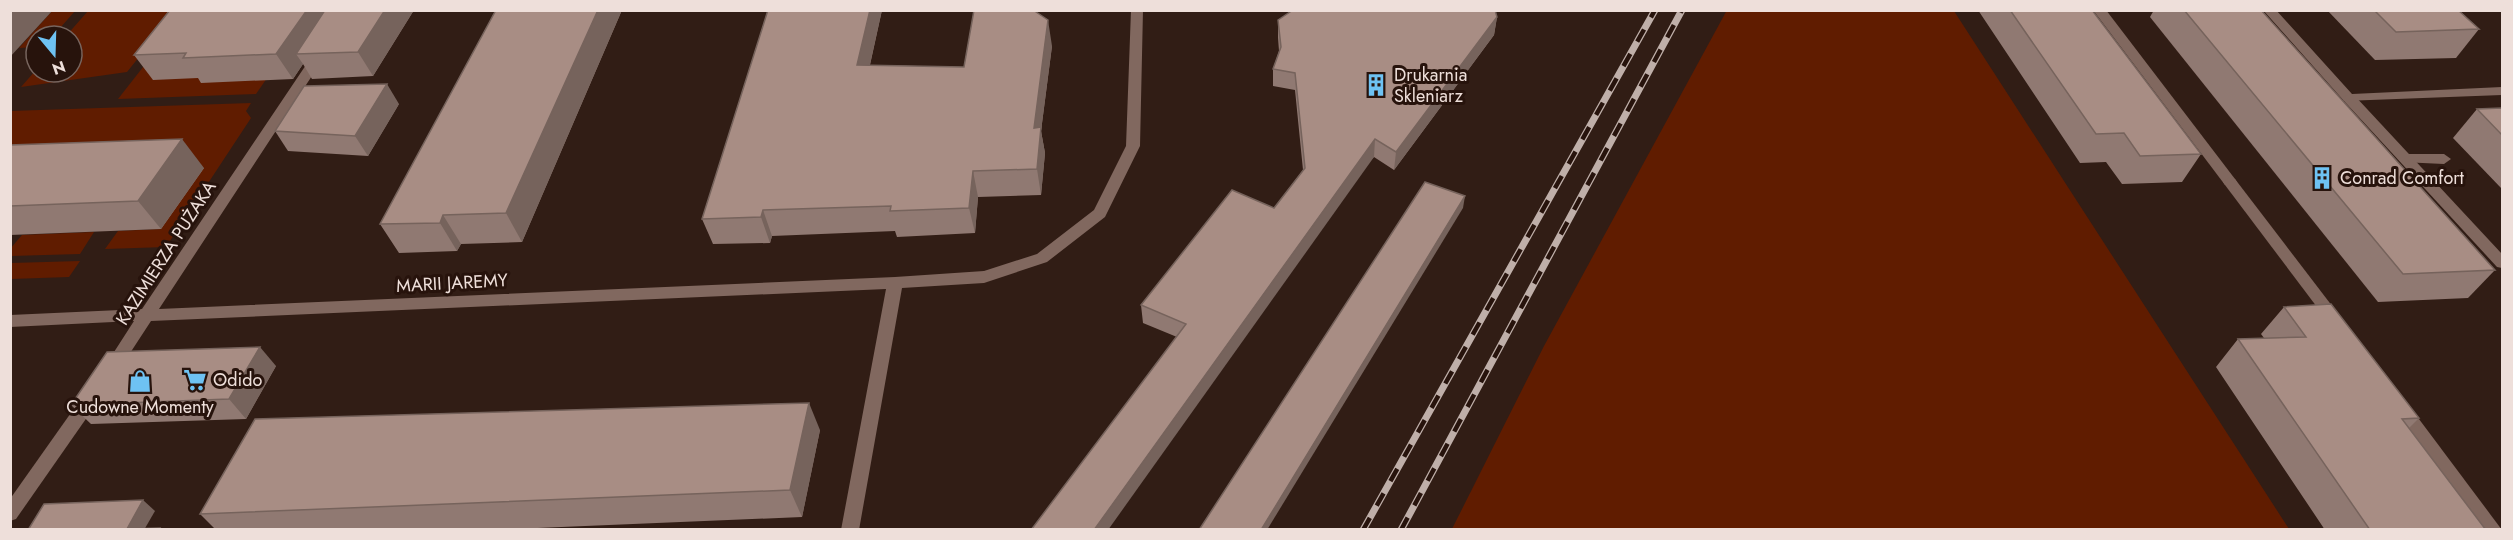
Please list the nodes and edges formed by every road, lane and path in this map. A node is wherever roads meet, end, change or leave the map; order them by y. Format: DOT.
graph roads {
  1 [pos="1137,10"];
  2 [pos="2099,10"];
  3 [pos="2269,10"];
  4 [pos="325,46"];
  5 [pos="2502,91"];
  6 [pos="2349,98"];
  7 [pos="2406,159"];
  8 [pos="2444,159"];
  9 [pos="2502,263"];
  10 [pos="895,284"];
  11 [pos="148,316"];
  12 [pos="10,321"];
  13 [pos="2344,332"];
  14 [pos="2394,398"];
  15 [pos="10,514"];
  16 [pos="850,530"];
  17 [pos="2494,530"];
  1 -- 10 [label="street, MARII JAREMY"];
  2 -- 13 [label="street"];
  3 -- 6 [label="street"];
  4 -- 11 [label="street, KAZIMIERZA PUŻAKA"];
  5 -- 6 [label="street"];
  6 -- 7 [label="street"];
  7 -- 8 [label="street"];
  7 -- 9 [label="street"];
  10 -- 11 [label="street, MARII JAREMY"];
  10 -- 16 [label="street"];
  11 -- 12 [label="street, MARII JAREMY"];
  11 -- 15 [label="street, KAZIMIERZA PUŻAKA"];
  14 -- 17 [label="street"];
}
